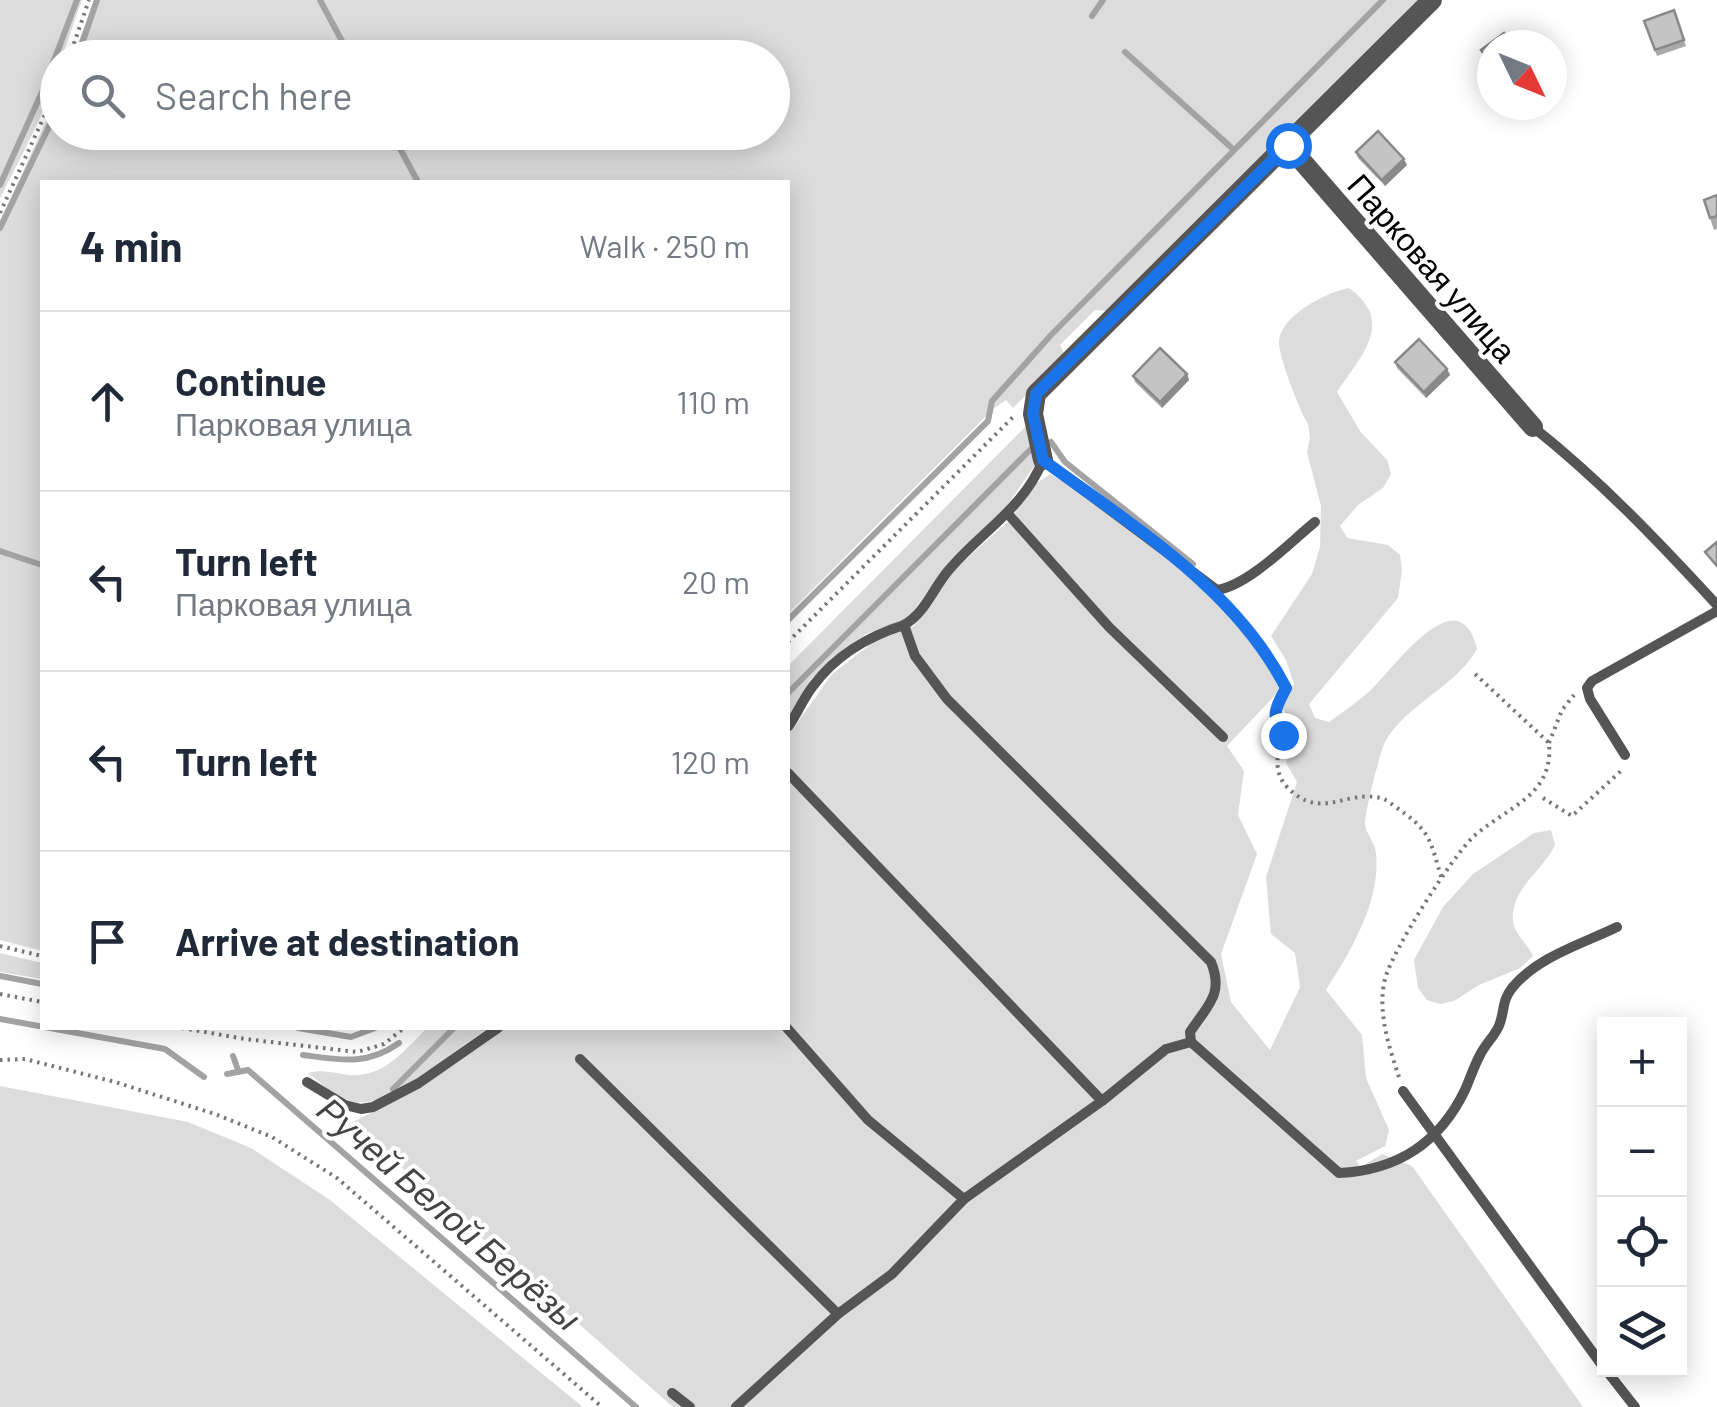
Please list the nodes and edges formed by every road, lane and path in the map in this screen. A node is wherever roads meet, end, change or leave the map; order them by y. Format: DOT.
graph roads {
  1 [pos="89,0"];
  2 [pos="1432,0"];
  3 [pos="75,40"];
  4 [pos="40,125"];
  5 [pos="1288,145"];
  6 [pos="0,213"];
  7 [pos="1533,427"];
  8 [pos="990,439"];
  9 [pos="1043,460"];
  10 [pos="1008,514"];
  11 [pos="1314,522"];
  12 [pos="1210,588"];
  13 [pos="1717,608"];
  14 [pos="904,625"];
  15 [pos="790,640"];
  16 [pos="1474,673"];
  17 [pos="1587,688"];
  18 [pos="790,724"];
  19 [pos="1223,738"];
  20 [pos="1549,743"];
  21 [pos="1625,755"];
  22 [pos="790,775"];
  23 [pos="1544,798"];
  24 [pos="1442,879"];
  25 [pos="1617,927"];
  26 [pos="0,946"];
  27 [pos="40,956"];
  28 [pos="0,994"];
  29 [pos="40,1002"];
  30 [pos="194,1030"];
  31 [pos="402,1030"];
  32 [pos="495,1030"];
  33 [pos="789,1030"];
  34 [pos="1191,1042"];
  35 [pos="580,1059"];
  36 [pos="0,1060"];
  37 [pos="307,1082"];
  38 [pos="1403,1091"];
  39 [pos="1102,1101"];
  40 [pos="1435,1136"];
  41 [pos="964,1200"];
  42 [pos="838,1314"];
  43 [pos="1597,1358"];
  44 [pos="1611,1377"];
  45 [pos="672,1393"];
  46 [pos="602,1407"];
  47 [pos="690,1407"];
  48 [pos="736,1407"];
  49 [pos="1635,1407"];
  1 -- 3 [label="path"];
  2 -- 5 [label="street"];
  4 -- 6 [label="path"];
  5 -- 7 [label="street, Парковая улица"];
  5 -- 9 [label="street"];
  7 -- 13 [label="lane"];
  8 -- 15 [label="path"];
  9 -- 10 [label="lane"];
  9 -- 12 [label="lane"];
  10 -- 14 [label="lane"];
  10 -- 19 [label="lane"];
  11 -- 12 [label="lane"];
  12 -- 24 [label="path"];
  13 -- 17 [label="lane"];
  14 -- 18 [label="lane"];
  14 -- 34 [label="lane"];
  16 -- 20 [label="path"];
  17 -- 20 [label="path"];
  17 -- 21 [label="lane"];
  20 -- 24 [label="path"];
  21 -- 23 [label="path"];
  22 -- 39 [label="lane"];
  24 -- 38 [label="path"];
  25 -- 40 [label="lane"];
  26 -- 27 [label="path"];
  28 -- 29 [label="path"];
  30 -- 31 [label="path"];
  32 -- 37 [label="lane"];
  33 -- 41 [label="lane"];
  34 -- 39 [label="lane"];
  34 -- 40 [label="lane"];
  35 -- 42 [label="lane"];
  36 -- 46 [label="path"];
  38 -- 40 [label="lane"];
  39 -- 41 [label="lane"];
  40 -- 43 [label="lane"];
  41 -- 42 [label="lane"];
  42 -- 48 [label="lane"];
  44 -- 49 [label="lane"];
  45 -- 47 [label="lane"];
}
